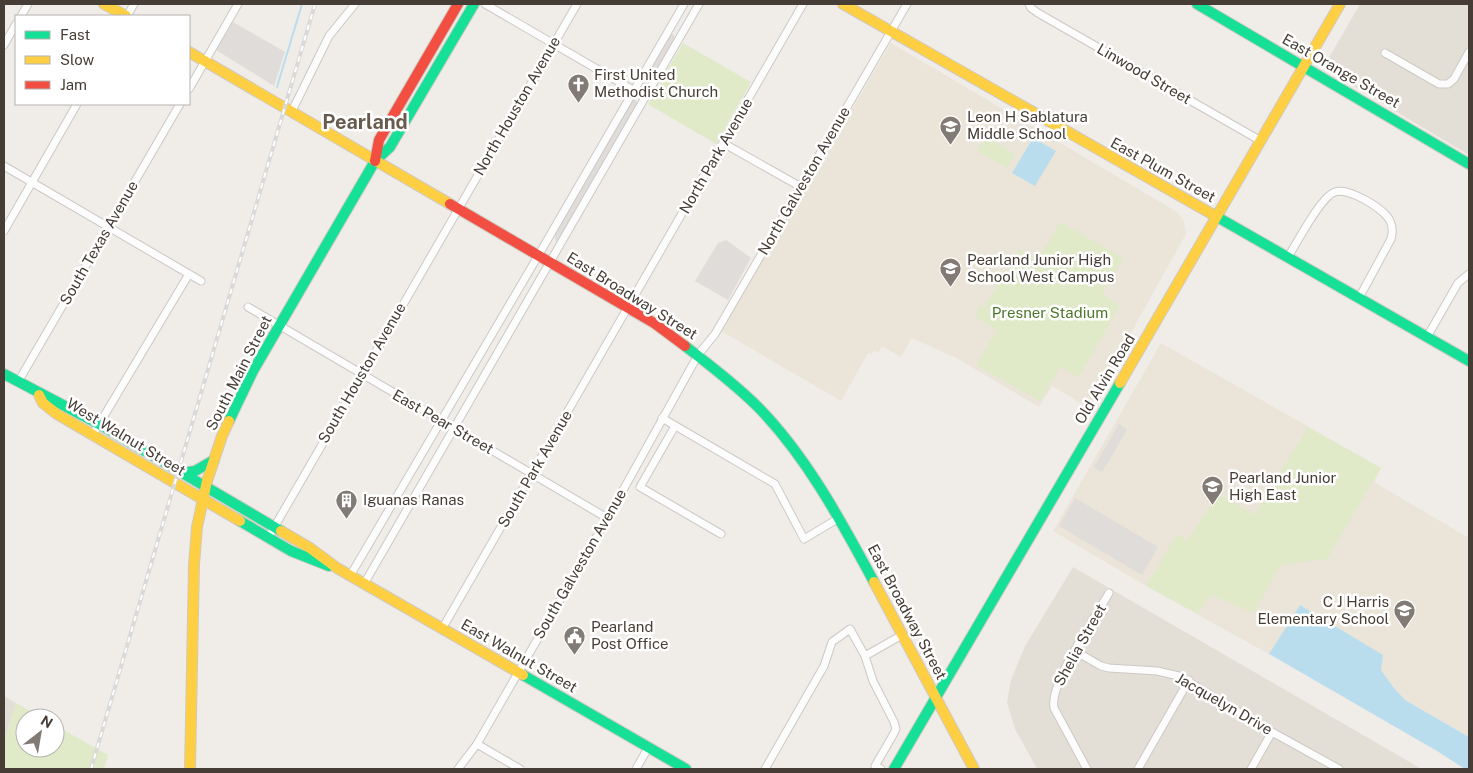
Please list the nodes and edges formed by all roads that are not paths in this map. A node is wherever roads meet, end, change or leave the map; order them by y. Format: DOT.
graph roads {
  1 [pos="28,4"];
  2 [pos="104,4"];
  3 [pos="134,4"];
  4 [pos="238,4"];
  5 [pos="355,4"];
  6 [pos="458,4"];
  7 [pos="474,4"];
  8 [pos="485,4"];
  9 [pos="577,4"];
  10 [pos="684,4"];
  11 [pos="698,4"];
  12 [pos="803,4"];
  13 [pos="843,4"];
  14 [pos="907,4"];
  15 [pos="1029,4"];
  16 [pos="1197,4"];
  17 [pos="1340,4"];
  18 [pos="22,15"];
  19 [pos="124,15"];
  20 [pos="127,15"];
  21 [pos="15,26"];
  22 [pos="891,32"];
  23 [pos="553,44"];
  24 [pos="4,45"];
  25 [pos="1469,52"];
  26 [pos="190,53"];
  27 [pos="1385,53"];
  28 [pos="205,62"];
  29 [pos="1304,67"];
  30 [pos="190,87"];
  31 [pos="633,91"];
  32 [pos="644,97"];
  33 [pos="75,105"];
  34 [pos="179,105"];
  35 [pos="292,111"];
  36 [pos="1261,141"];
  37 [pos="724,143"];
  38 [pos="375,161"];
  39 [pos="1469,164"];
  40 [pos="4,166"];
  41 [pos="32,182"];
  42 [pos="801,187"];
  43 [pos="457,209"];
  44 [pos="1217,217"];
  45 [pos="109,227"];
  46 [pos="4,231"];
  47 [pos="538,256"];
  48 [pos="1288,257"];
  49 [pos="549,263"];
  50 [pos="189,274"];
  51 [pos="1469,274"];
  52 [pos="201,281"];
  53 [pos="1358,298"];
  54 [pos="248,307"];
  55 [pos="628,308"];
  56 [pos="279,326"];
  57 [pos="1427,337"];
  58 [pos="698,355"];
  59 [pos="1469,361"];
  60 [pos="4,374"];
  61 [pos="362,374"];
  62 [pos="18,382"];
  63 [pos="38,394"];
  64 [pos="662,418"];
  65 [pos="441,421"];
  66 [pos="98,424"];
  67 [pos="676,426"];
  68 [pos="454,428"];
  69 [pos="92,436"];
  70 [pos="214,460"];
  71 [pos="182,473"];
  72 [pos="532,474"];
  73 [pos="206,487"];
  74 [pos="203,501"];
  75 [pos="607,518"];
  76 [pos="839,518"];
  77 [pos="274,527"];
  78 [pos="721,534"];
  79 [pos="268,538"];
  80 [pos="337,568"];
  81 [pos="350,576"];
  82 [pos="364,584"];
  83 [pos="1109,593"];
  84 [pos="442,629"];
  85 [pos="902,634"];
  86 [pos="1075,651"];
  87 [pos="865,656"];
  88 [pos="517,673"];
  89 [pos="1189,680"];
  90 [pos="936,697"];
  91 [pos="1272,732"];
  92 [pos="477,744"];
  93 [pos="648,748"];
  94 [pos="876,768"];
  95 [pos="190,769"];
  96 [pos="458,769"];
  97 [pos="520,769"];
  98 [pos="636,769"];
  99 [pos="686,769"];
  100 [pos="765,769"];
  101 [pos="894,769"];
  102 [pos="974,769"];
  103 [pos="1087,769"];
  104 [pos="1138,769"];
  105 [pos="1250,769"];
  106 [pos="1339,769"];
  1 -- 18 [label="street"];
  2 -- 19 [label="street"];
  3 -- 20 [label="street"];
  4 -- 28 [label="street"];
  5 -- 35 [label="street"];
  6 -- 38 [label="street"];
  7 -- 38 [label="street"];
  8 -- 23 [label="street"];
  9 -- 23 [label="street, North Houston Avenue"];
  10 -- 31 [label="street"];
  11 -- 32 [label="street"];
  12 -- 37 [label="street, North Park Avenue"];
  13 -- 22 [label="street, East Plum Street"];
  14 -- 22 [label="street, North Galveston Avenue"];
  15 -- 36 [label="street, Linwood Street"];
  16 -- 29 [label="street, East Orange Street"];
  17 -- 29 [label="street, Old Alvin Road"];
  21 -- 24 [label="street"];
  22 -- 42 [label="street, North Galveston Avenue"];
  22 -- 44 [label="street, East Plum Street"];
  23 -- 31 [label="street"];
  23 -- 43 [label="street, North Houston Avenue"];
  25 -- 27 [label="street"];
  26 -- 28 [label="street, East Broadway Street"];
  28 -- 30 [label="street"];
  28 -- 35 [label="street, East Broadway Street"];
  29 -- 36 [label="street, Old Alvin Road"];
  29 -- 39 [label="street, East Orange Street"];
  31 -- 32 [label="street"];
  31 -- 47 [label="street"];
  32 -- 49 [label="street"];
  33 -- 41 [label="street"];
  34 -- 45 [label="street, South Texas Avenue"];
  35 -- 38 [label="street, East Broadway Street"];
  36 -- 44 [label="street, Old Alvin Road"];
  37 -- 42 [label="street"];
  37 -- 55 [label="street, North Park Avenue"];
  38 -- 43 [label="street, East Broadway Street"];
  38 -- 56 [label="street, South Main Street"];
  40 -- 41 [label="street"];
  41 -- 45 [label="street"];
  41 -- 46 [label="street"];
  42 -- 58 [label="street, North Galveston Avenue"];
  43 -- 47 [label="street, East Broadway Street"];
  43 -- 61 [label="street, South Houston Avenue"];
  44 -- 48 [label="street, East Plum Street"];
  44 -- 90 [label="street, Old Alvin Road"];
  45 -- 50 [label="street"];
  45 -- 62 [label="street, South Texas Avenue"];
  47 -- 49 [label="street, East Broadway Street"];
  47 -- 65 [label="street"];
  48 -- 53 [label="street, East Plum Street"];
  48 -- 53 [label="street"];
  49 -- 55 [label="street, East Broadway Street"];
  49 -- 68 [label="street"];
  50 -- 52 [label="street"];
  50 -- 66 [label="street"];
  51 -- 57 [label="street"];
  53 -- 57 [label="street, East Plum Street"];
  54 -- 56 [label="street, East Pear Street"];
  55 -- 58 [label="street, East Broadway Street"];
  55 -- 72 [label="street, South Park Avenue"];
  56 -- 61 [label="street, East Pear Street"];
  56 -- 70 [label="street, South Main Street"];
  57 -- 59 [label="street, East Plum Street"];
  58 -- 64 [label="street, South Galveston Avenue"];
  58 -- 76 [label="street, East Broadway Street"];
  60 -- 62 [label="street, West Walnut Street"];
  61 -- 65 [label="street, East Pear Street"];
  61 -- 77 [label="street, South Houston Avenue"];
  62 -- 63 [label="street, West Walnut Street"];
  63 -- 66 [label="street, West Walnut Street"];
  63 -- 69 [label="street, West Walnut Street"];
  64 -- 67 [label="street"];
  64 -- 75 [label="street, South Galveston Avenue"];
  65 -- 68 [label="street, East Pear Street"];
  65 -- 81 [label="street"];
  66 -- 69 [label="street"];
  66 -- 71 [label="street, West Walnut Street"];
  67 -- 76 [label="street"];
  67 -- 78 [label="street"];
  68 -- 72 [label="street, East Pear Street"];
  68 -- 82 [label="street"];
  69 -- 74 [label="street, West Walnut Street"];
  70 -- 71 [label="street"];
  70 -- 73 [label="street, South Main Street"];
  71 -- 73 [label="street, West Walnut Street"];
  72 -- 75 [label="street, East Pear Street"];
  72 -- 84 [label="street, South Park Avenue"];
  73 -- 74 [label="street, South Main Street"];
  73 -- 77 [label="street, East Walnut Street"];
  74 -- 79 [label="street, East Walnut Street"];
  74 -- 95 [label="street, South Main Street"];
  75 -- 88 [label="street, South Galveston Avenue"];
  76 -- 85 [label="street, East Broadway Street"];
  77 -- 79 [label="street, South Houston Avenue"];
  77 -- 80 [label="street, East Walnut Street"];
  79 -- 80 [label="street, East Walnut Street"];
  80 -- 81 [label="street, East Walnut Street"];
  81 -- 82 [label="street, East Walnut Street"];
  82 -- 84 [label="street, East Walnut Street"];
  83 -- 86 [label="street, Shelia Street"];
  84 -- 88 [label="street, East Walnut Street"];
  85 -- 87 [label="street"];
  85 -- 90 [label="street, East Broadway Street"];
  86 -- 89 [label="street, Jacquelyn Drive"];
  86 -- 103 [label="street, Shelia Street"];
  87 -- 94 [label="street"];
  87 -- 100 [label="street"];
  88 -- 92 [label="street, South Galveston Avenue"];
  88 -- 93 [label="street, East Walnut Street"];
  89 -- 91 [label="street, Jacquelyn Drive"];
  89 -- 104 [label="street"];
  90 -- 101 [label="street, Old Alvin Road"];
  90 -- 102 [label="street, East Broadway Street"];
  91 -- 105 [label="street"];
  91 -- 106 [label="street, Jacquelyn Drive"];
  92 -- 96 [label="street, South Galveston Avenue"];
  92 -- 97 [label="street"];
  93 -- 98 [label="street"];
  93 -- 99 [label="street, East Walnut Street"];
}
